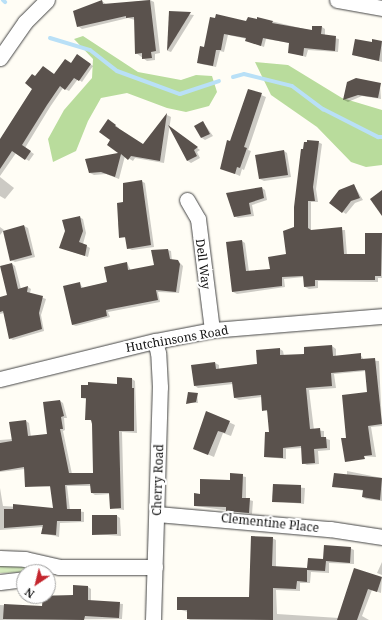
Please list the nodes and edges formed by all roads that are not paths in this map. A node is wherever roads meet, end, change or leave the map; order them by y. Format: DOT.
graph roads {
  1 [pos="47,0"];
  2 [pos="337,0"];
  3 [pos="382,8"];
  4 [pos="0,58"];
  5 [pos="187,200"];
  6 [pos="382,316"];
  7 [pos="212,330"];
  8 [pos="155,341"];
  9 [pos="0,379"];
  10 [pos="157,514"];
  11 [pos="382,537"];
  12 [pos="0,558"];
  13 [pos="39,564"];
  14 [pos="155,567"];
  15 [pos="56,569"];
  16 [pos="16,580"];
  17 [pos="0,582"];
  18 [pos="153,620"];
  1 -- 4 [label="street"];
  2 -- 3 [label="street"];
  5 -- 7 [label="street, Dell Way"];
  6 -- 7 [label="street, Hutchinsons Road"];
  7 -- 8 [label="street, Hutchinsons Road"];
  8 -- 9 [label="street, Hutchinsons Road"];
  8 -- 10 [label="street, Cherry Road"];
  10 -- 11 [label="street, Clementine Place"];
  10 -- 14 [label="street, Cherry Road"];
  12 -- 13 [label="street"];
  14 -- 15 [label="street"];
  14 -- 18 [label="street, Cherry Road"];
  16 -- 17 [label="street"];
}
